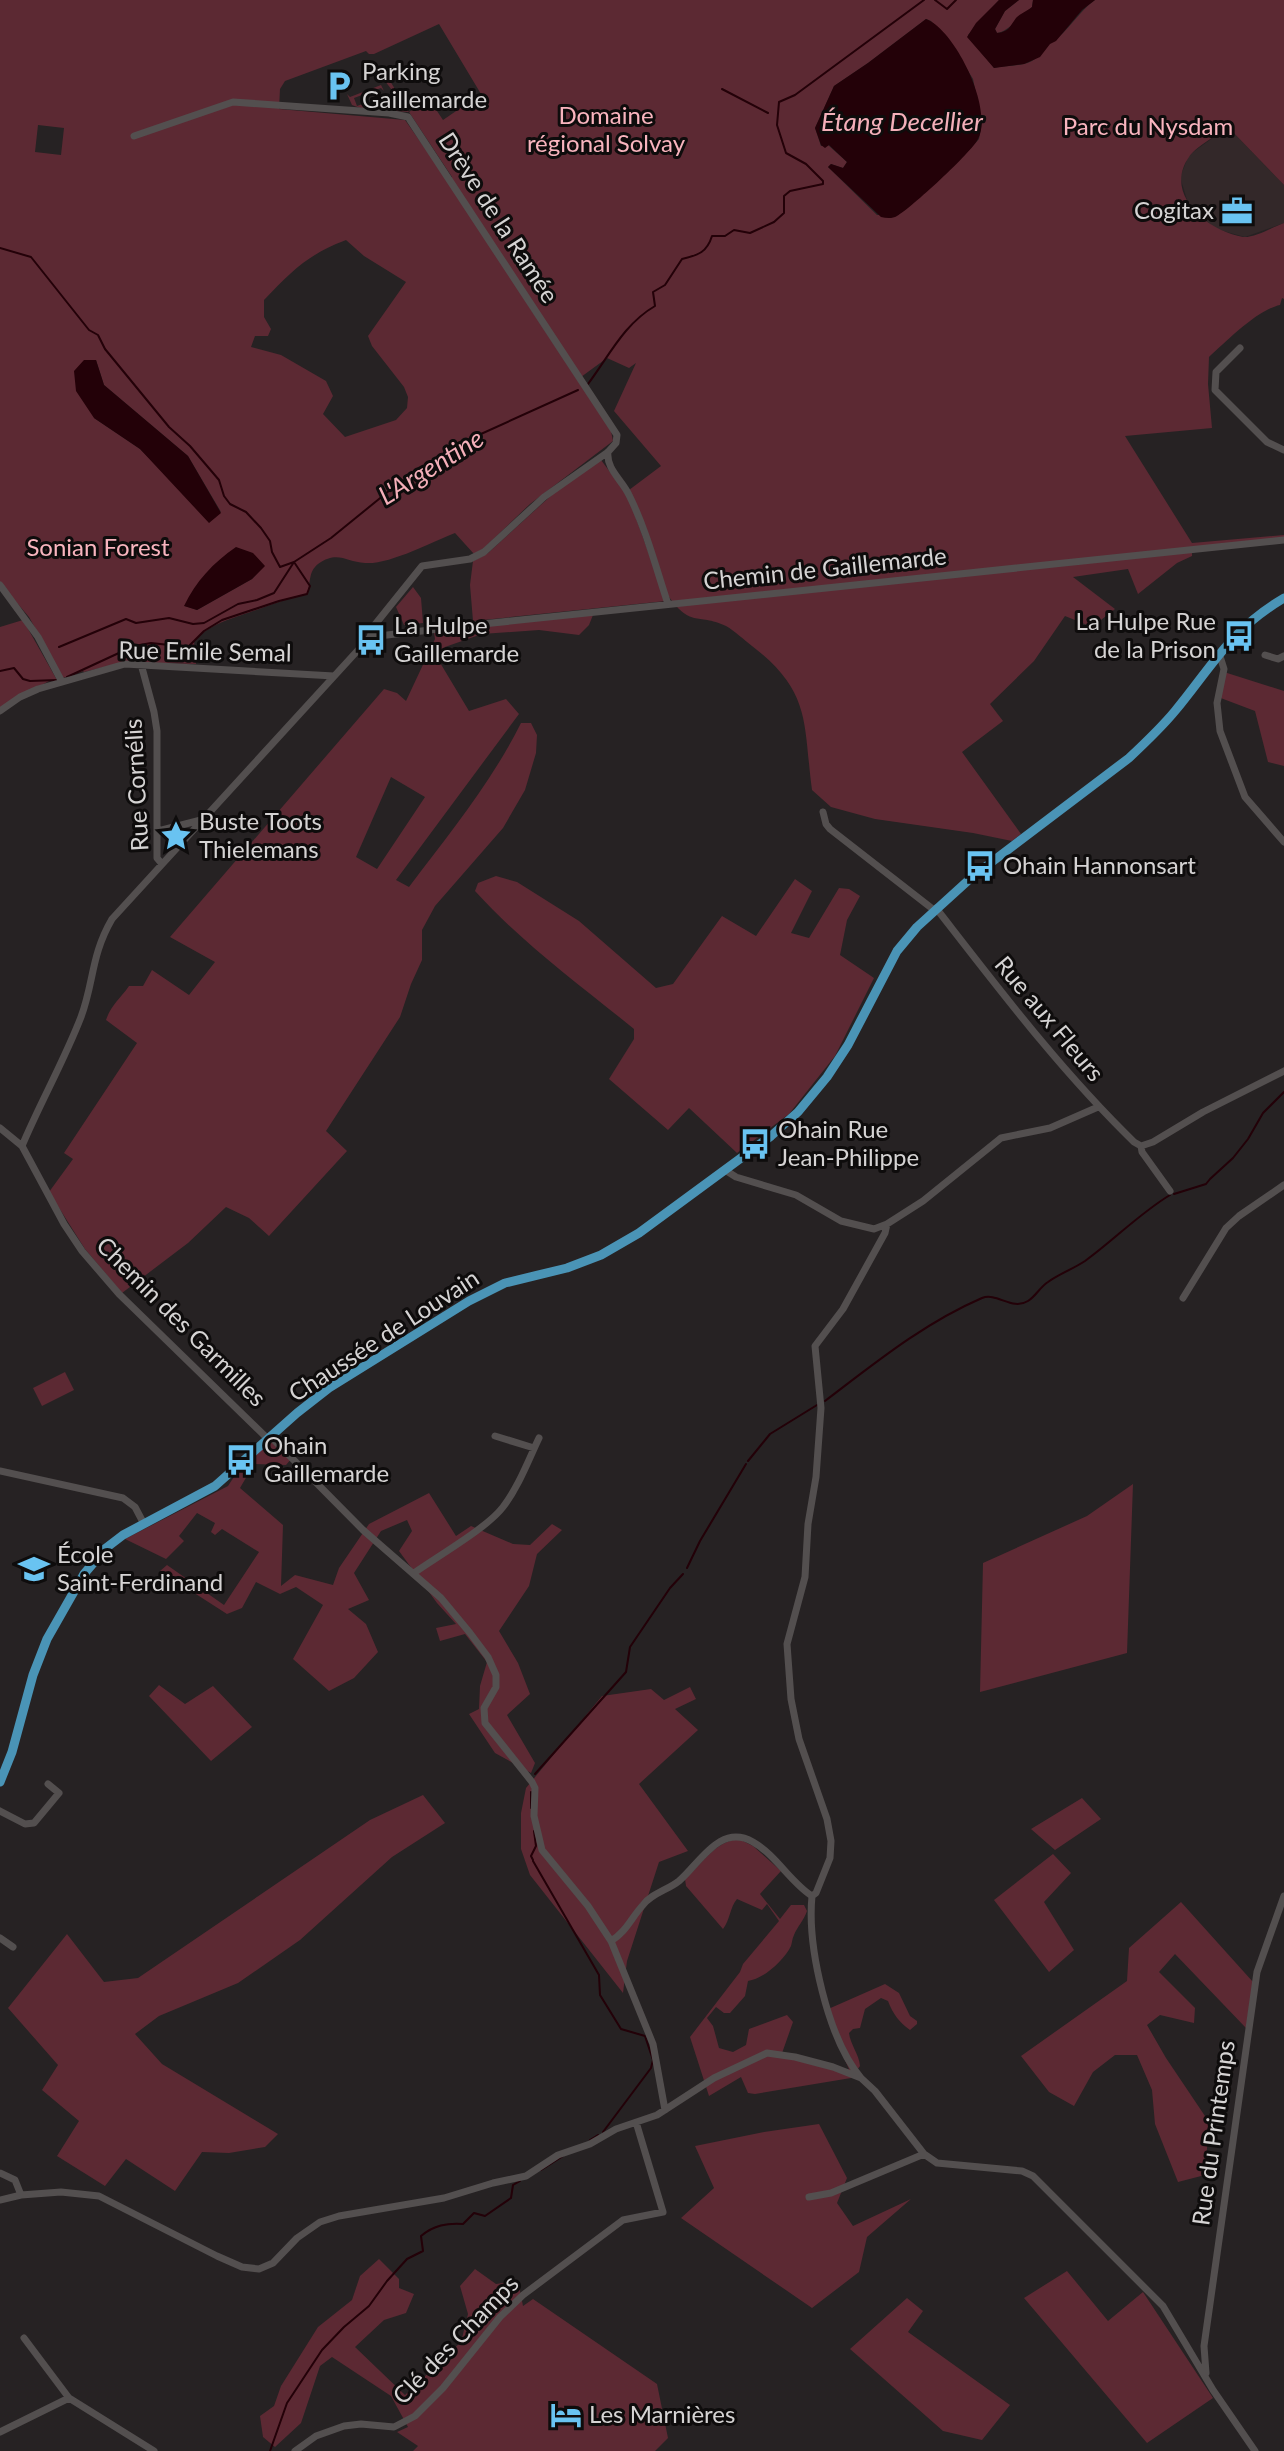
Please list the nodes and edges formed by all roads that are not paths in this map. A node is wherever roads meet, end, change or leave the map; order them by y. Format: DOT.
graph roads {
  1 [pos="134,136"];
  2 [pos="1240,348"];
  3 [pos="610,449"];
  4 [pos="1284,450"];
  5 [pos="1284,540"];
  6 [pos="0,585"];
  7 [pos="1284,598"];
  8 [pos="668,604"];
  9 [pos="370,637"];
  10 [pos="1219,653"];
  11 [pos="1265,655"];
  12 [pos="1284,656"];
  13 [pos="141,664"];
  14 [pos="334,676"];
  15 [pos="62,682"];
  16 [pos="0,711"];
  17 [pos="823,812"];
  18 [pos="201,820"];
  19 [pos="158,831"];
  20 [pos="1284,842"];
  21 [pos="162,864"];
  22 [pos="935,909"];
  23 [pos="1284,1071"];
  24 [pos="1098,1107"];
  25 [pos="0,1128"];
  26 [pos="22,1146"];
  27 [pos="1141,1146"];
  28 [pos="725,1170"];
  29 [pos="1284,1185"];
  30 [pos="1170,1191"];
  31 [pos="887,1224"];
  32 [pos="1183,1298"];
  33 [pos="495,1436"];
  34 [pos="269,1437"];
  35 [pos="539,1438"];
  36 [pos="534,1448"];
  37 [pos="0,1471"];
  38 [pos="144,1524"];
  39 [pos="414,1573"];
  40 [pos="0,1782"];
  41 [pos="48,1784"];
  42 [pos="0,1811"];
  43 [pos="812,1896"];
  44 [pos="1284,1896"];
  45 [pos="0,1938"];
  46 [pos="611,1941"];
  47 [pos="13,1947"];
  48 [pos="862,2078"];
  49 [pos="665,2110"];
  50 [pos="636,2123"];
  51 [pos="924,2154"];
  52 [pos="0,2173"];
  53 [pos="22,2195"];
  54 [pos="809,2197"];
  55 [pos="0,2200"];
  56 [pos="24,2338"];
  57 [pos="1208,2380"];
  58 [pos="69,2398"];
  59 [pos="0,2432"];
  60 [pos="154,2451"];
  61 [pos="295,2451"];
  62 [pos="1255,2451"];
  1 -- 3 [label="street, Drève de la Ramée"];
  2 -- 4 [label="street"];
  3 -- 8 [label="street"];
  3 -- 9 [label="street"];
  5 -- 8 [label="street, Chemin de Gaillemarde"];
  6 -- 15 [label="street"];
  7 -- 10 [label="main road, Chaussée de Louvain"];
  8 -- 9 [label="street, Chemin de Gaillemarde"];
  9 -- 14 [label="street"];
  10 -- 20 [label="street"];
  10 -- 22 [label="main road, Chaussée de Louvain"];
  11 -- 12 [label="street"];
  13 -- 14 [label="street, Rue Emile Semal"];
  13 -- 15 [label="street, Rue Emile Semal"];
  13 -- 19 [label="street, Rue Cornélis"];
  14 -- 18 [label="street"];
  15 -- 16 [label="street, Rue Emile Semal"];
  17 -- 22 [label="street, Rue aux Fleurs"];
  18 -- 19 [label="street"];
  18 -- 21 [label="street"];
  19 -- 21 [label="street, Rue Cornélis"];
  21 -- 26 [label="street"];
  22 -- 24 [label="street, Rue aux Fleurs"];
  22 -- 28 [label="main road, Chaussée de Louvain"];
  23 -- 27 [label="street"];
  24 -- 27 [label="street, Rue aux Fleurs"];
  24 -- 31 [label="street"];
  25 -- 26 [label="street, Chemin des Garmilles"];
  26 -- 34 [label="street, Chemin des Garmilles"];
  27 -- 30 [label="street, Rue aux Fleurs"];
  28 -- 31 [label="street"];
  28 -- 34 [label="main road, Chaussée de Louvain"];
  29 -- 32 [label="street"];
  31 -- 43 [label="street"];
  33 -- 36 [label="street"];
  34 -- 38 [label="main road, Chaussée de Louvain"];
  34 -- 39 [label="street, Chemin des Garmilles"];
  35 -- 36 [label="street"];
  36 -- 39 [label="street"];
  37 -- 38 [label="street"];
  38 -- 40 [label="main road, Chaussée de Louvain"];
  39 -- 46 [label="street, Chemin des Garmilles"];
  41 -- 42 [label="street"];
  43 -- 46 [label="street"];
  43 -- 48 [label="street"];
  44 -- 57 [label="street, Rue du Printemps"];
  45 -- 47 [label="street"];
  46 -- 49 [label="street"];
  48 -- 49 [label="street"];
  48 -- 51 [label="street"];
  49 -- 50 [label="street"];
  50 -- 53 [label="street"];
  50 -- 61 [label="street, Clé des Champs"];
  51 -- 54 [label="street"];
  51 -- 57 [label="street"];
  52 -- 53 [label="street"];
  53 -- 55 [label="street"];
  56 -- 58 [label="street"];
  57 -- 62 [label="street"];
  58 -- 59 [label="street"];
  58 -- 60 [label="street"];
}
